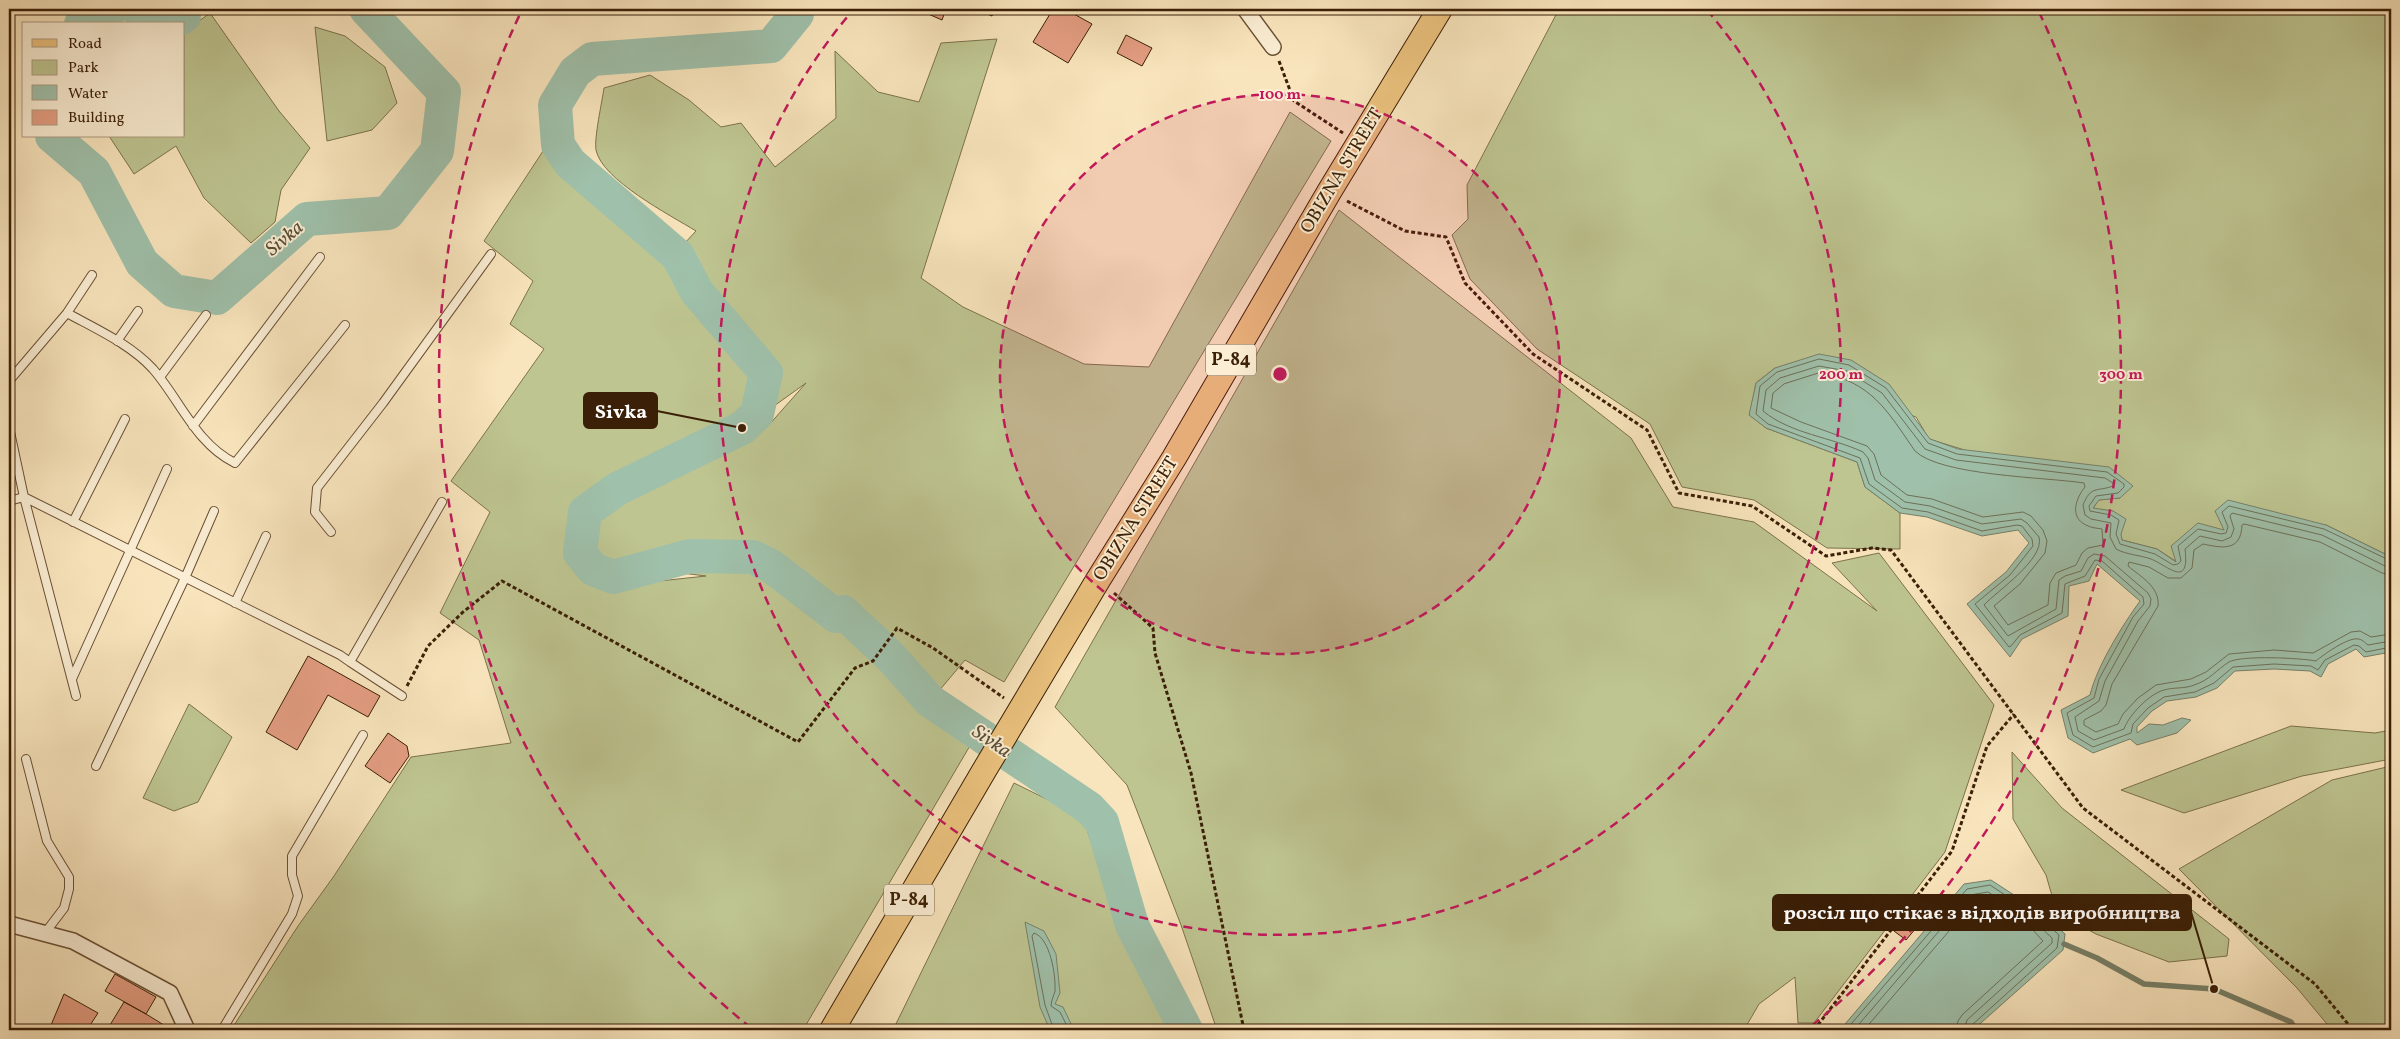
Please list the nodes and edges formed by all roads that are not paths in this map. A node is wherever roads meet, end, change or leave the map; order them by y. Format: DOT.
graph roads {
  1 [pos="1246,9"];
  2 [pos="1440,9"];
  3 [pos="1273,47"];
  4 [pos="491,254"];
  5 [pos="320,258"];
  6 [pos="92,275"];
  7 [pos="138,311"];
  8 [pos="67,313"];
  9 [pos="206,315"];
  10 [pos="344,325"];
  11 [pos="117,342"];
  12 [pos="160,377"];
  13 [pos="9,380"];
  14 [pos="125,419"];
  15 [pos="193,426"];
  16 [pos="9,428"];
  17 [pos="167,469"];
  18 [pos="24,497"];
  19 [pos="9,501"];
  20 [pos="442,502"];
  21 [pos="214,511"];
  22 [pos="73,522"];
  23 [pos="331,532"];
  24 [pos="266,536"];
  25 [pos="131,551"];
  26 [pos="185,578"];
  27 [pos="235,603"];
  28 [pos="350,662"];
  29 [pos="72,679"];
  30 [pos="76,696"];
  31 [pos="402,696"];
  32 [pos="363,735"];
  33 [pos="26,759"];
  34 [pos="96,766"];
  35 [pos="9,924"];
  36 [pos="45,933"];
  37 [pos="186,1030"];
  38 [pos="222,1030"];
  39 [pos="832,1030"];
  1 -- 3 [label="street"];
  2 -- 39 [label="main road, OBIZNA STREET / Р-84"];
  4 -- 23 [label="lane"];
  5 -- 15 [label="lane"];
  6 -- 8 [label="lane"];
  7 -- 11 [label="lane"];
  8 -- 11 [label="lane"];
  8 -- 13 [label="lane"];
  9 -- 12 [label="lane"];
  10 -- 15 [label="lane"];
  11 -- 12 [label="lane"];
  12 -- 15 [label="lane"];
  14 -- 22 [label="lane"];
  16 -- 18 [label="lane"];
  17 -- 25 [label="lane"];
  18 -- 19 [label="lane"];
  18 -- 22 [label="lane"];
  18 -- 29 [label="lane"];
  20 -- 28 [label="lane"];
  21 -- 26 [label="lane"];
  22 -- 25 [label="lane"];
  24 -- 27 [label="lane"];
  25 -- 26 [label="lane"];
  25 -- 29 [label="lane"];
  26 -- 27 [label="lane"];
  26 -- 34 [label="lane"];
  27 -- 28 [label="lane"];
  28 -- 31 [label="lane"];
  29 -- 30 [label="lane"];
  32 -- 38 [label="lane"];
  33 -- 36 [label="lane"];
  35 -- 36 [label="street"];
  36 -- 37 [label="street"];
}
